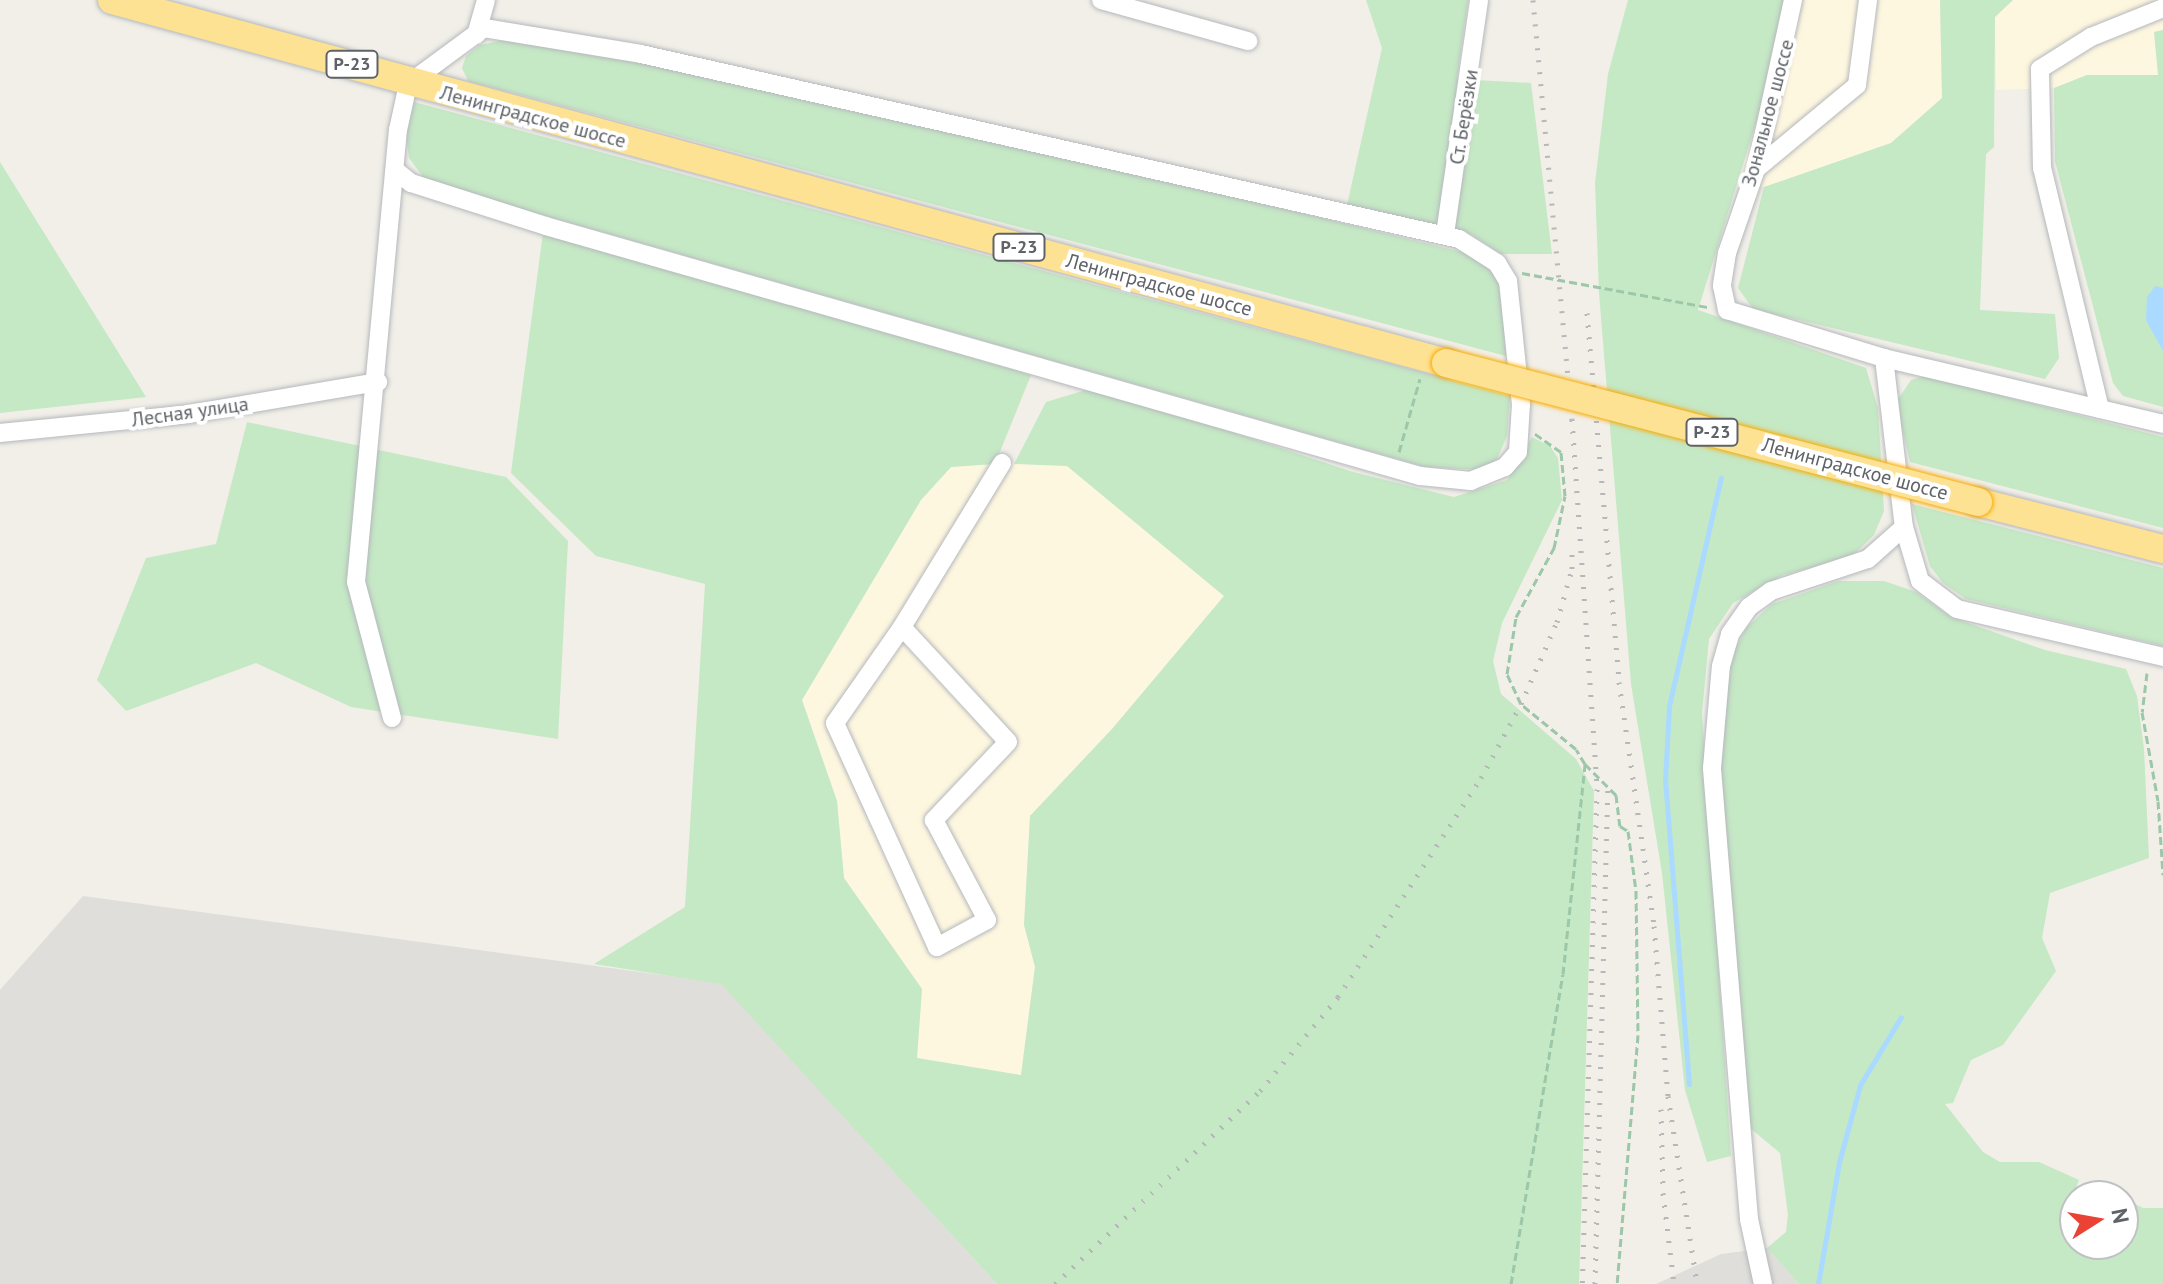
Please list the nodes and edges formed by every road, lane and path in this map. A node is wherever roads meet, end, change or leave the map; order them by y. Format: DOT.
graph roads {
  1 [pos="112,0"];
  2 [pos="486,0"];
  3 [pos="1101,0"];
  4 [pos="1479,0"];
  5 [pos="1793,0"];
  6 [pos="1868,0"];
  7 [pos="2155,7"];
  8 [pos="476,35"];
  9 [pos="1248,41"];
  10 [pos="408,84"];
  11 [pos="1756,169"];
  12 [pos="396,171"];
  13 [pos="1445,234"];
  14 [pos="1497,263"];
  15 [pos="1727,310"];
  16 [pos="1884,358"];
  17 [pos="1420,380"];
  18 [pos="378,382"];
  19 [pos="2100,409"];
  20 [pos="2163,424"];
  21 [pos="0,433"];
  22 [pos="1405,433"];
  23 [pos="1520,436"];
  24 [pos="1002,463"];
  25 [pos="1904,527"];
  26 [pos="2163,549"];
  27 [pos="902,627"];
  28 [pos="2157,655"];
  29 [pos="392,718"];
  30 [pos="1585,764"];
  31 [pos="2163,875"];
  32 [pos="1511,1284"];
  33 [pos="1617,1284"];
  34 [pos="1763,1284"];
  1 -- 10 [label="highway, Ленинградское шоссе / Р-23"];
  2 -- 8 [label="street"];
  3 -- 9 [label="street"];
  4 -- 13 [label="street, Ст. Берёзки"];
  5 -- 11 [label="street, Зональное шоссе"];
  6 -- 11 [label="street"];
  7 -- 19 [label="street"];
  8 -- 10 [label="street"];
  8 -- 13 [label="street"];
  10 -- 12 [label="street"];
  10 -- 26 [label="highway, Ленинградское шоссе / Р-23, bridge"];
  11 -- 15 [label="street, Зональное шоссе"];
  12 -- 18 [label="street"];
  12 -- 23 [label="street"];
  13 -- 14 [label="street"];
  14 -- 15 [label="path"];
  14 -- 23 [label="street"];
  15 -- 16 [label="street"];
  16 -- 19 [label="street"];
  16 -- 25 [label="street"];
  17 -- 22 [label="path"];
  18 -- 21 [label="street, Лесная улица"];
  18 -- 29 [label="street"];
  19 -- 20 [label="street"];
  23 -- 30 [label="path"];
  24 -- 27 [label="street"];
  25 -- 28 [label="street"];
  25 -- 34 [label="street"];
  27 -- 27 [label="street"];
  28 -- 31 [label="path"];
  30 -- 32 [label="path"];
  30 -- 33 [label="path"];
}
